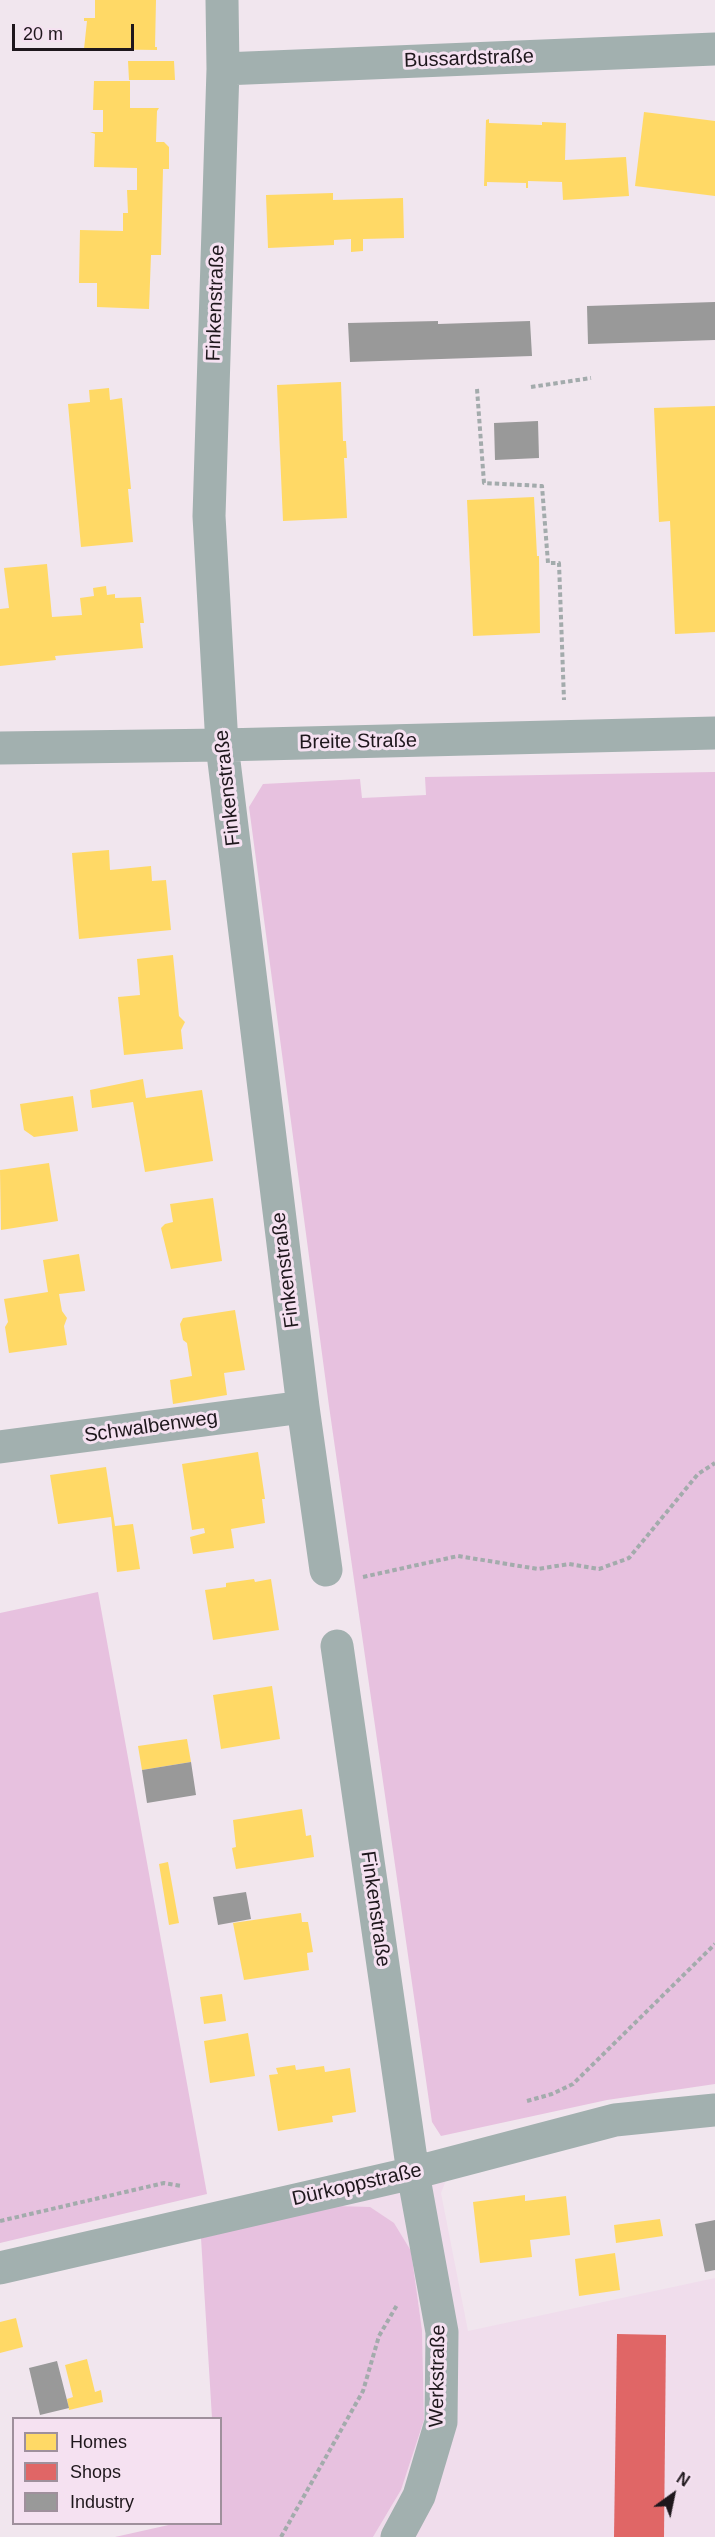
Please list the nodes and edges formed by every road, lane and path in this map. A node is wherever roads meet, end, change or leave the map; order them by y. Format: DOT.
graph roads {
  1 [pos="222,0"];
  2 [pos="715,49"];
  3 [pos="223,69"];
  4 [pos="591,378"];
  5 [pos="531,387"];
  6 [pos="477,389"];
  7 [pos="715,733"];
  8 [pos="566,737"];
  9 [pos="222,745"];
  10 [pos="0,748"];
  11 [pos="303,1407"];
  12 [pos="0,1447"];
  13 [pos="715,1463"];
  14 [pos="326,1570"];
  15 [pos="360,1578"];
  16 [pos="337,1646"];
  17 [pos="715,1944"];
  18 [pos="519,2103"];
  19 [pos="715,2110"];
  20 [pos="413,2173"];
  21 [pos="210,2219"];
  22 [pos="0,2221"];
  23 [pos="428,2253"];
  24 [pos="0,2268"];
  25 [pos="281,2537"];
  26 [pos="397,2537"];
  1 -- 3 [label="street, Finkenstraße"];
  2 -- 3 [label="street, Bussardstraße"];
  3 -- 9 [label="street, Finkenstraße"];
  4 -- 5 [label="path"];
  6 -- 8 [label="path"];
  7 -- 8 [label="street, Breite Straße"];
  8 -- 9 [label="street, Breite Straße"];
  9 -- 10 [label="street, Breite Straße"];
  9 -- 11 [label="street, Finkenstraße"];
  11 -- 12 [label="street, Schwalbenweg"];
  11 -- 14 [label="street, Finkenstraße"];
  13 -- 15 [label="path"];
  16 -- 20 [label="street, Finkenstraße"];
  17 -- 18 [label="path"];
  19 -- 20 [label="street, Dürkoppstraße"];
  20 -- 21 [label="street, Dürkoppstraße"];
  20 -- 23 [label="street, Werkstraße"];
  21 -- 22 [label="path"];
  21 -- 24 [label="street, Dürkoppstraße"];
  23 -- 25 [label="path"];
  23 -- 26 [label="street, Werkstraße"];
}
